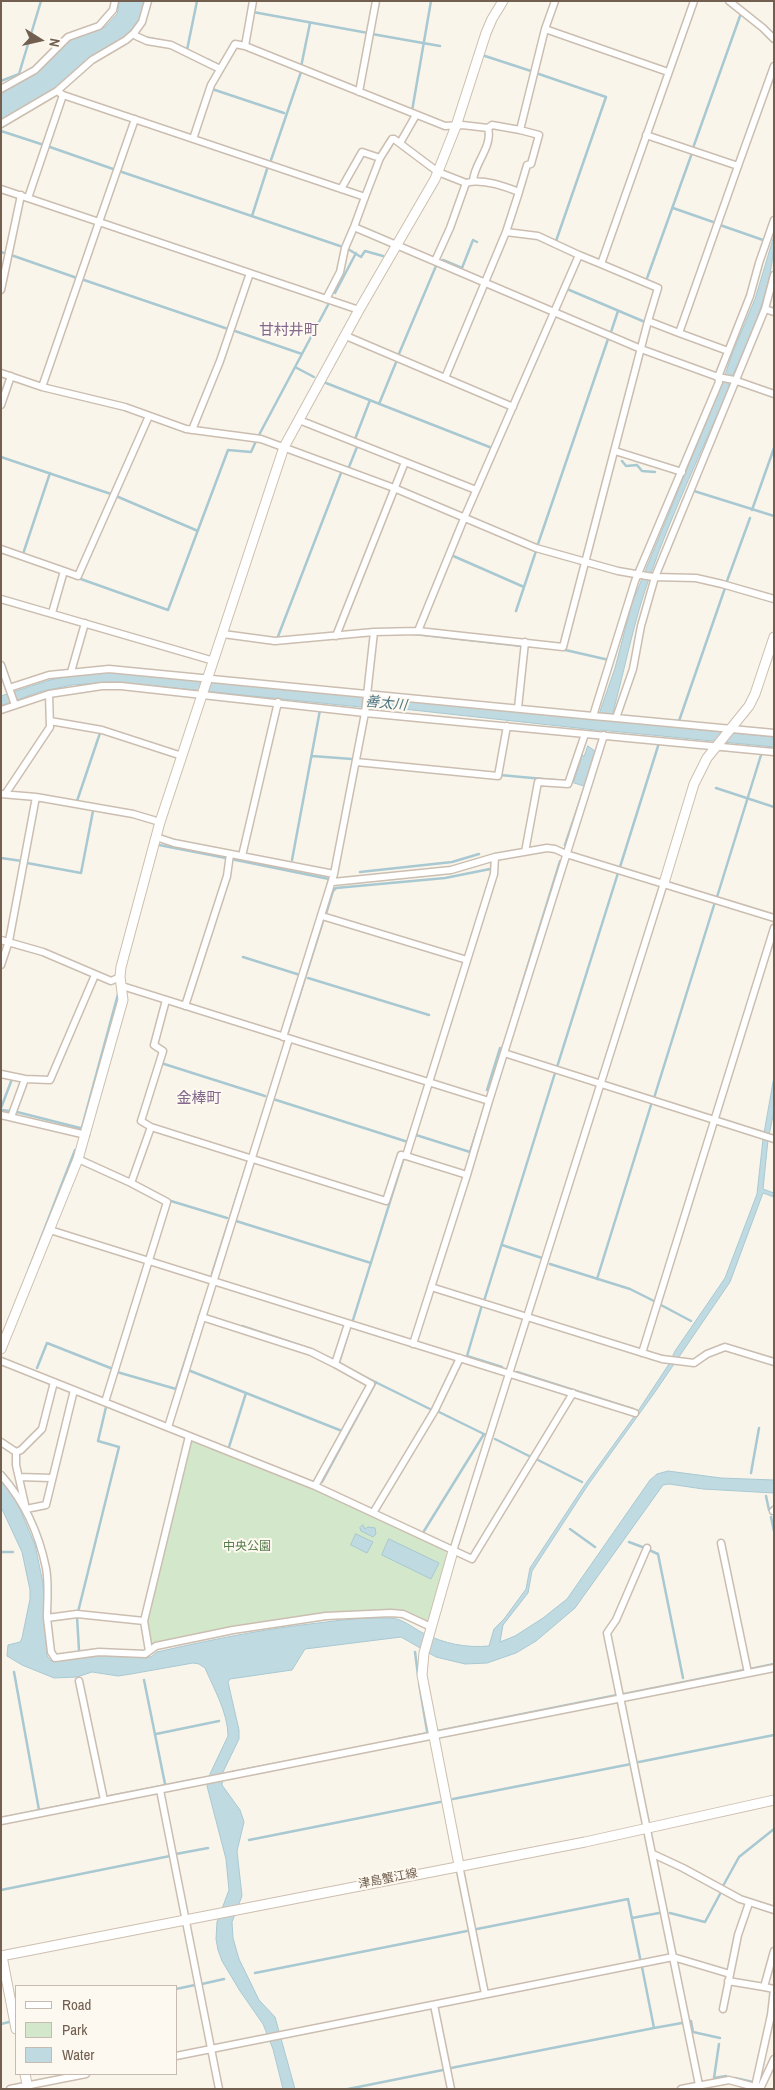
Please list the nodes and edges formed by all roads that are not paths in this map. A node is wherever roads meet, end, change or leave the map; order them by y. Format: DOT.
graph roads {
  1 [pos="115,1"];
  2 [pos="148,1"];
  3 [pos="253,1"];
  4 [pos="376,1"];
  5 [pos="503,1"];
  6 [pos="556,1"];
  7 [pos="694,1"];
  8 [pos="729,1"];
  9 [pos="545,29"];
  10 [pos="134,33"];
  11 [pos="774,39"];
  12 [pos="245,46"];
  13 [pos="774,66"];
  14 [pos="220,69"];
  15 [pos="668,72"];
  16 [pos="1,89"];
  17 [pos="359,92"];
  18 [pos="60,93"];
  19 [pos="416,115"];
  20 [pos="135,119"];
  21 [pos="1,124"];
  22 [pos="456,126"];
  23 [pos="488,128"];
  24 [pos="520,130"];
  25 [pos="646,135"];
  26 [pos="193,139"];
  27 [pos="400,143"];
  28 [pos="380,158"];
  29 [pos="738,166"];
  30 [pos="438,172"];
  31 [pos="469,182"];
  32 [pos="1,189"];
  33 [pos="341,189"];
  34 [pos="519,192"];
  35 [pos="25,197"];
  36 [pos="365,197"];
  37 [pos="774,220"];
  38 [pos="99,222"];
  39 [pos="354,226"];
  40 [pos="506,232"];
  41 [pos="396,245"];
  42 [pos="580,255"];
  43 [pos="435,261"];
  44 [pos="601,264"];
  45 [pos="250,273"];
  46 [pos="774,275"];
  47 [pos="485,283"];
  48 [pos="1,290"];
  49 [pos="326,299"];
  50 [pos="765,309"];
  51 [pos="359,310"];
  52 [pos="555,312"];
  53 [pos="774,312"];
  54 [pos="648,321"];
  55 [pos="679,332"];
  56 [pos="346,336"];
  57 [pos="641,349"];
  58 [pos="728,351"];
  59 [pos="1,373"];
  60 [pos="11,376"];
  61 [pos="445,378"];
  62 [pos="720,378"];
  63 [pos="735,381"];
  64 [pos="42,387"];
  65 [pos="774,394"];
  66 [pos="1,405"];
  67 [pos="513,407"];
  68 [pos="148,416"];
  69 [pos="299,420"];
  70 [pos="192,430"];
  71 [pos="284,447"];
  72 [pos="615,451"];
  73 [pos="405,462"];
  74 [pos="682,472"];
  75 [pos="394,488"];
  76 [pos="476,490"];
  77 [pos="465,516"];
  78 [pos="1,549"];
  79 [pos="586,562"];
  80 [pos="64,571"];
  81 [pos="640,575"];
  82 [pos="654,577"];
  83 [pos="1,599"];
  84 [pos="774,599"];
  85 [pos="52,613"];
  86 [pos="85,623"];
  87 [pos="418,631"];
  88 [pos="374,632"];
  89 [pos="223,634"];
  90 [pos="336,636"];
  91 [pos="774,637"];
  92 [pos="525,642"];
  93 [pos="214,661"];
  94 [pos="1,665"];
  95 [pos="71,672"];
  96 [pos="208,678"];
  97 [pos="9,689"];
  98 [pos="49,694"];
  99 [pos="203,694"];
  100 [pos="367,694"];
  101 [pos="278,702"];
  102 [pos="15,704"];
  103 [pos="518,708"];
  104 [pos="1,710"];
  105 [pos="365,710"];
  106 [pos="593,716"];
  107 [pos="616,718"];
  108 [pos="50,721"];
  109 [pos="507,726"];
  110 [pos="730,729"];
  111 [pos="774,733"];
  112 [pos="585,734"];
  113 [pos="604,735"];
  114 [pos="717,745"];
  115 [pos="774,752"];
  116 [pos="182,756"];
  117 [pos="356,762"];
  118 [pos="4,794"];
  119 [pos="36,797"];
  120 [pos="160,822"];
  121 [pos="156,837"];
  122 [pos="525,852"];
  123 [pos="230,854"];
  124 [pos="566,854"];
  125 [pos="242,856"];
  126 [pos="495,857"];
  127 [pos="334,874"];
  128 [pos="333,882"];
  129 [pos="664,883"];
  130 [pos="322,916"];
  131 [pos="774,918"];
  132 [pos="774,928"];
  133 [pos="1,940"];
  134 [pos="9,941"];
  135 [pos="467,960"];
  136 [pos="1,964"];
  137 [pos="95,975"];
  138 [pos="121,981"];
  139 [pos="166,1000"];
  140 [pos="185,1006"];
  141 [pos="286,1038"];
  142 [pos="504,1054"];
  143 [pos="1,1074"];
  144 [pos="25,1079"];
  145 [pos="430,1083"];
  146 [pos="601,1085"];
  147 [pos="489,1101"];
  148 [pos="1,1115"];
  149 [pos="11,1117"];
  150 [pos="714,1120"];
  151 [pos="151,1127"];
  152 [pos="86,1135"];
  153 [pos="773,1138"];
  154 [pos="406,1156"];
  155 [pos="251,1158"];
  156 [pos="78,1159"];
  157 [pos="467,1175"];
  158 [pos="131,1183"];
  159 [pos="50,1230"];
  160 [pos="149,1261"];
  161 [pos="213,1282"];
  162 [pos="431,1287"];
  163 [pos="202,1317"];
  164 [pos="528,1317"];
  165 [pos="348,1324"];
  166 [pos="413,1344"];
  167 [pos="1,1349"];
  168 [pos="642,1352"];
  169 [pos="460,1358"];
  170 [pos="1,1361"];
  171 [pos="774,1362"];
  172 [pos="335,1364"];
  173 [pos="510,1373"];
  174 [pos="54,1382"];
  175 [pos="74,1390"];
  176 [pos="573,1393"];
  177 [pos="105,1402"];
  178 [pos="635,1413"];
  179 [pos="168,1427"];
  180 [pos="189,1436"];
  181 [pos="1,1442"];
  182 [pos="16,1452"];
  183 [pos="1,1475"];
  184 [pos="19,1477"];
  185 [pos="51,1478"];
  186 [pos="316,1486"];
  187 [pos="26,1509"];
  188 [pos="373,1513"];
  189 [pos="721,1543"];
  190 [pos="647,1548"];
  191 [pos="453,1551"];
  192 [pos="47,1618"];
  193 [pos="144,1621"];
  194 [pos="430,1631"];
  195 [pos="149,1651"];
  196 [pos="774,1668"];
  197 [pos="748,1674"];
  198 [pos="79,1681"];
  199 [pos="621,1699"];
  200 [pos="433,1733"];
  201 [pos="160,1790"];
  202 [pos="104,1800"];
  203 [pos="774,1800"];
  204 [pos="1,1821"];
  205 [pos="647,1828"];
  206 [pos="653,1854"];
  207 [pos="459,1865"];
  208 [pos="749,1903"];
  209 [pos="774,1910"];
  210 [pos="185,1920"];
  211 [pos="774,1952"];
  212 [pos="1,1955"];
  213 [pos="673,1956"];
  214 [pos="730,1974"];
  215 [pos="728,1981"];
  216 [pos="764,1988"];
  217 [pos="485,1994"];
  218 [pos="434,2005"];
  219 [pos="723,2008"];
  220 [pos="772,2015"];
  221 [pos="15,2023"];
  222 [pos="212,2049"];
  223 [pos="178,2056"];
  224 [pos="774,2059"];
  225 [pos="82,2075"];
  226 [pos="699,2085"];
  227 [pos="28,2087"];
  228 [pos="759,2088"];
  229 [pos="10,2089"];
  230 [pos="220,2089"];
  231 [pos="451,2089"];
  232 [pos="681,2089"];
  1 -- 16 [label="street"];
  2 -- 10 [label="street"];
  3 -- 12 [label="street"];
  4 -- 17 [label="street"];
  5 -- 22 [label="street"];
  6 -- 9 [label="street"];
  7 -- 15 [label="street"];
  8 -- 11 [label="street"];
  9 -- 15 [label="street"];
  9 -- 24 [label="street"];
  10 -- 14 [label="street"];
  10 -- 18 [label="street"];
  12 -- 14 [label="street"];
  12 -- 17 [label="street"];
  13 -- 29 [label="street"];
  14 -- 26 [label="street"];
  15 -- 25 [label="street"];
  17 -- 19 [label="street"];
  18 -- 20 [label="street"];
  18 -- 21 [label="street"];
  18 -- 35 [label="street"];
  19 -- 22 [label="street"];
  19 -- 27 [label="street"];
  20 -- 26 [label="street"];
  20 -- 38 [label="street"];
  22 -- 23 [label="street"];
  22 -- 30 [label="street"];
  23 -- 24 [label="street"];
  23 -- 31 [label="street"];
  24 -- 34 [label="street"];
  25 -- 29 [label="street"];
  25 -- 44 [label="street"];
  26 -- 33 [label="street"];
  27 -- 28 [label="street"];
  27 -- 30 [label="street"];
  28 -- 33 [label="street"];
  28 -- 36 [label="street"];
  29 -- 55 [label="street"];
  30 -- 31 [label="street"];
  30 -- 41 [label="street"];
  31 -- 34 [label="street"];
  31 -- 43 [label="street"];
  32 -- 35 [label="street"];
  33 -- 36 [label="street"];
  34 -- 40 [label="street"];
  35 -- 38 [label="street"];
  35 -- 48 [label="street"];
  36 -- 39 [label="street"];
  37 -- 58 [label="street"];
  38 -- 45 [label="street"];
  38 -- 64 [label="street"];
  39 -- 41 [label="street"];
  39 -- 49 [label="street"];
  40 -- 42 [label="street"];
  40 -- 47 [label="street"];
  41 -- 43 [label="street"];
  41 -- 51 [label="street"];
  42 -- 44 [label="street"];
  42 -- 52 [label="street"];
  43 -- 47 [label="street"];
  44 -- 54 [label="street"];
  45 -- 49 [label="street"];
  45 -- 70 [label="street"];
  46 -- 50 [label="street"];
  47 -- 52 [label="street"];
  47 -- 61 [label="street"];
  49 -- 51 [label="street"];
  50 -- 53 [label="street"];
  50 -- 63 [label="street"];
  51 -- 56 [label="street"];
  52 -- 57 [label="street"];
  52 -- 67 [label="street"];
  54 -- 55 [label="street"];
  54 -- 57 [label="street"];
  55 -- 58 [label="street"];
  56 -- 61 [label="street"];
  56 -- 69 [label="street"];
  57 -- 62 [label="street"];
  57 -- 72 [label="street"];
  58 -- 62 [label="street"];
  59 -- 60 [label="street"];
  60 -- 64 [label="street"];
  60 -- 66 [label="street"];
  61 -- 67 [label="street"];
  62 -- 63 [label="street"];
  62 -- 74 [label="street"];
  63 -- 65 [label="street"];
  63 -- 82 [label="street"];
  64 -- 68 [label="street"];
  67 -- 76 [label="street"];
  68 -- 70 [label="street"];
  68 -- 80 [label="street"];
  69 -- 71 [label="street"];
  69 -- 73 [label="street"];
  70 -- 71 [label="street"];
  71 -- 75 [label="street"];
  71 -- 89 [label="street"];
  72 -- 74 [label="street"];
  72 -- 79 [label="street"];
  73 -- 75 [label="street"];
  73 -- 76 [label="street"];
  74 -- 81 [label="street"];
  75 -- 77 [label="street"];
  75 -- 90 [label="street"];
  76 -- 77 [label="street"];
  77 -- 79 [label="street"];
  77 -- 87 [label="street"];
  78 -- 80 [label="street"];
  79 -- 81 [label="street"];
  79 -- 92 [label="street"];
  80 -- 85 [label="street"];
  81 -- 82 [label="street"];
  81 -- 106 [label="street"];
  82 -- 84 [label="street"];
  82 -- 107 [label="street"];
  83 -- 85 [label="street"];
  85 -- 86 [label="street"];
  86 -- 93 [label="street"];
  86 -- 95 [label="street"];
  87 -- 88 [label="street"];
  87 -- 92 [label="street"];
  88 -- 90 [label="street"];
  88 -- 100 [label="street"];
  89 -- 90 [label="street"];
  89 -- 93 [label="street"];
  91 -- 110 [label="street"];
  92 -- 103 [label="street"];
  93 -- 96 [label="street"];
  94 -- 97 [label="street"];
  95 -- 96 [label="street"];
  95 -- 97 [label="street"];
  96 -- 99 [label="street"];
  96 -- 100 [label="street"];
  97 -- 102 [label="street"];
  98 -- 99 [label="street"];
  98 -- 102 [label="street"];
  98 -- 108 [label="street"];
  99 -- 101 [label="street"];
  99 -- 116 [label="street"];
  100 -- 103 [label="street"];
  100 -- 105 [label="street"];
  101 -- 105 [label="street"];
  101 -- 125 [label="street"];
  102 -- 104 [label="street"];
  103 -- 106 [label="street"];
  105 -- 109 [label="street"];
  105 -- 117 [label="street"];
  106 -- 107 [label="street"];
  107 -- 110 [label="street"];
  108 -- 116 [label="street"];
  108 -- 118 [label="street"];
  109 -- 112 [label="street"];
  109 -- 117 [label="street"];
  110 -- 111 [label="street"];
  110 -- 114 [label="street"];
  112 -- 113 [label="street"];
  112 -- 122 [label="street"];
  113 -- 114 [label="street"];
  113 -- 124 [label="street"];
  114 -- 115 [label="street"];
  114 -- 129 [label="street"];
  116 -- 120 [label="street"];
  117 -- 127 [label="street"];
  118 -- 119 [label="street"];
  119 -- 120 [label="street"];
  119 -- 134 [label="street"];
  120 -- 121 [label="street"];
  121 -- 123 [label="street"];
  121 -- 138 [label="street"];
  122 -- 124 [label="street"];
  122 -- 126 [label="street"];
  123 -- 125 [label="street"];
  123 -- 140 [label="street"];
  124 -- 129 [label="street"];
  124 -- 142 [label="street"];
  125 -- 127 [label="street"];
  126 -- 128 [label="street"];
  126 -- 135 [label="street"];
  127 -- 128 [label="street"];
  128 -- 130 [label="street"];
  129 -- 131 [label="street"];
  129 -- 146 [label="street"];
  130 -- 135 [label="street"];
  130 -- 141 [label="street"];
  132 -- 150 [label="street"];
  133 -- 134 [label="street"];
  134 -- 136 [label="street"];
  134 -- 137 [label="street"];
  135 -- 145 [label="street"];
  137 -- 138 [label="street"];
  137 -- 144 [label="street"];
  138 -- 139 [label="street"];
  138 -- 152 [label="street"];
  139 -- 140 [label="street"];
  139 -- 151 [label="street"];
  140 -- 141 [label="street"];
  141 -- 145 [label="street"];
  141 -- 155 [label="street"];
  142 -- 146 [label="street"];
  142 -- 147 [label="street"];
  143 -- 144 [label="street"];
  144 -- 149 [label="street"];
  145 -- 147 [label="street"];
  145 -- 154 [label="street"];
  146 -- 150 [label="street"];
  146 -- 164 [label="street"];
  147 -- 157 [label="street"];
  148 -- 149 [label="street"];
  149 -- 152 [label="street"];
  150 -- 153 [label="street"];
  150 -- 168 [label="street"];
  151 -- 155 [label="street"];
  151 -- 158 [label="street"];
  152 -- 156 [label="street"];
  154 -- 155 [label="street"];
  154 -- 157 [label="street"];
  155 -- 161 [label="street"];
  156 -- 158 [label="street"];
  156 -- 159 [label="street"];
  157 -- 162 [label="street"];
  158 -- 160 [label="street"];
  159 -- 160 [label="street"];
  159 -- 167 [label="street"];
  160 -- 161 [label="street"];
  160 -- 177 [label="street"];
  161 -- 163 [label="street"];
  161 -- 165 [label="street"];
  162 -- 164 [label="street"];
  162 -- 166 [label="street"];
  163 -- 172 [label="street"];
  163 -- 179 [label="street"];
  164 -- 168 [label="street"];
  164 -- 173 [label="street"];
  165 -- 166 [label="street"];
  165 -- 172 [label="street"];
  166 -- 169 [label="street"];
  168 -- 171 [label="street"];
  169 -- 173 [label="street"];
  169 -- 188 [label="street"];
  170 -- 174 [label="street"];
  172 -- 186 [label="street"];
  173 -- 176 [label="street"];
  173 -- 191 [label="street"];
  174 -- 175 [label="street"];
  174 -- 182 [label="street"];
  175 -- 177 [label="street"];
  175 -- 185 [label="street"];
  176 -- 178 [label="street"];
  176 -- 191 [label="street"];
  177 -- 179 [label="street"];
  179 -- 180 [label="street"];
  180 -- 186 [label="street"];
  180 -- 193 [label="street"];
  181 -- 182 [label="street"];
  182 -- 184 [label="street"];
  183 -- 187 [label="street"];
  184 -- 185 [label="street"];
  184 -- 187 [label="street"];
  185 -- 187 [label="street"];
  186 -- 188 [label="street"];
  187 -- 192 [label="street"];
  188 -- 191 [label="street"];
  189 -- 197 [label="street"];
  190 -- 199 [label="street"];
  191 -- 194 [label="street"];
  192 -- 193 [label="street"];
  192 -- 195 [label="street"];
  193 -- 195 [label="street"];
  194 -- 195 [label="street"];
  194 -- 200 [label="street"];
  196 -- 197 [label="street"];
  197 -- 199 [label="street"];
  198 -- 202 [label="street"];
  199 -- 200 [label="street"];
  199 -- 205 [label="street"];
  200 -- 201 [label="street"];
  200 -- 207 [label="street"];
  201 -- 202 [label="street"];
  201 -- 210 [label="street"];
  202 -- 204 [label="street"];
  203 -- 205 [label="street, 津島蟹江線"];
  205 -- 206 [label="street"];
  205 -- 207 [label="street, 津島蟹江線"];
  206 -- 208 [label="street"];
  206 -- 213 [label="street"];
  207 -- 210 [label="street, 津島蟹江線"];
  207 -- 217 [label="street"];
  208 -- 209 [label="street"];
  208 -- 214 [label="street"];
  210 -- 212 [label="street, 津島蟹江線"];
  210 -- 222 [label="street"];
  211 -- 216 [label="street"];
  212 -- 221 [label="street"];
  213 -- 214 [label="street"];
  213 -- 217 [label="street"];
  213 -- 226 [label="street"];
  214 -- 215 [label="street"];
  215 -- 216 [label="street"];
  215 -- 219 [label="street"];
  216 -- 220 [label="street"];
  217 -- 218 [label="street"];
  218 -- 222 [label="street"];
  218 -- 231 [label="street"];
  220 -- 228 [label="street"];
  222 -- 223 [label="street"];
  222 -- 230 [label="street"];
  224 -- 228 [label="street"];
  225 -- 227 [label="street"];
  226 -- 228 [label="street"];
  226 -- 232 [label="street"];
  227 -- 229 [label="street"];
}
